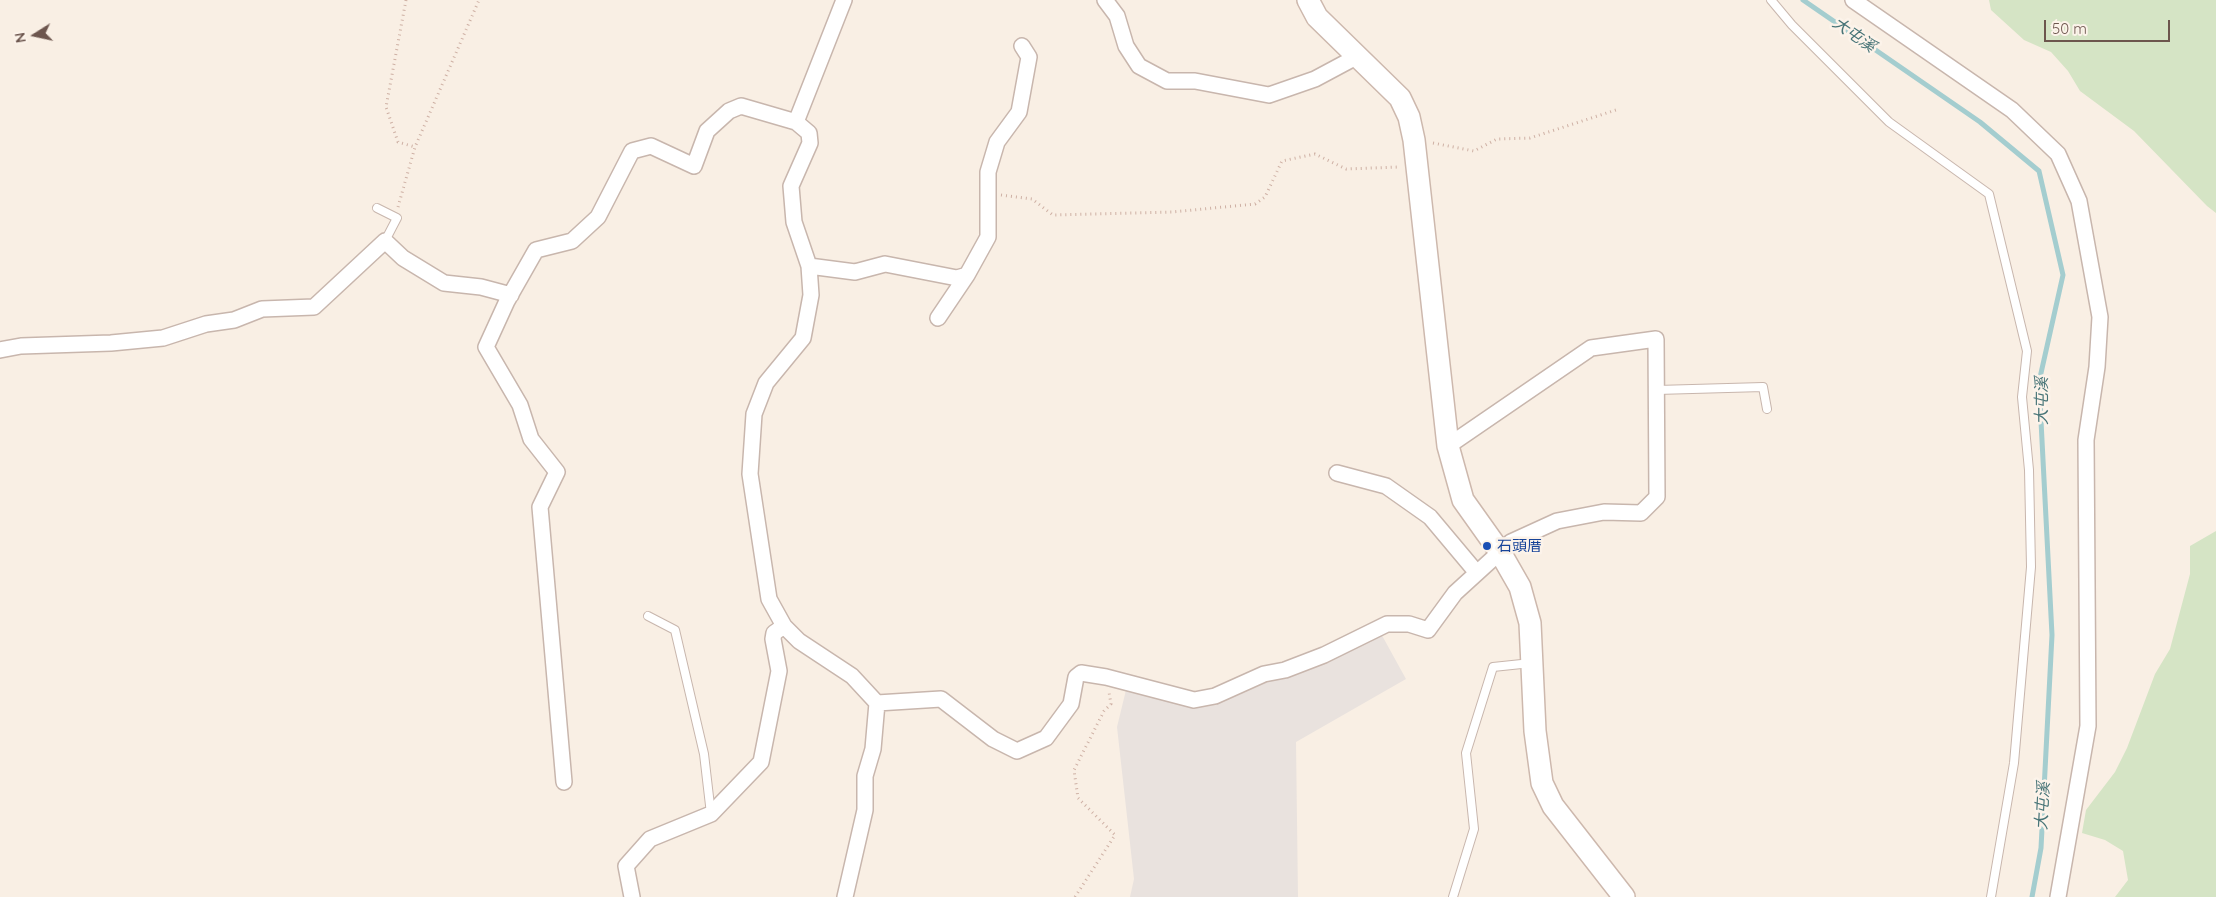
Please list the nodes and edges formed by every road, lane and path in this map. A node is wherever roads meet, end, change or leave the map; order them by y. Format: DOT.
graph roads {
  1 [pos="406,0"];
  2 [pos="479,0"];
  3 [pos="844,0"];
  4 [pos="1105,0"];
  5 [pos="1308,0"];
  6 [pos="1771,0"];
  7 [pos="1853,0"];
  8 [pos="1022,46"];
  9 [pos="1358,56"];
  10 [pos="1619,109"];
  11 [pos="796,122"];
  12 [pos="1414,140"];
  13 [pos="415,147"];
  14 [pos="1416,167"];
  15 [pos="988,194"];
  16 [pos="377,208"];
  17 [pos="396,217"];
  18 [pos="385,241"];
  19 [pos="809,266"];
  20 [pos="968,275"];
  21 [pos="511,296"];
  22 [pos="938,318"];
  23 [pos="0,350"];
  24 [pos="1657,390"];
  25 [pos="1767,409"];
  26 [pos="1448,446"];
  27 [pos="1337,472"];
  28 [pos="1500,552"];
  29 [pos="1477,573"];
  30 [pos="648,616"];
  31 [pos="784,626"];
  32 [pos="1533,663"];
  33 [pos="1106,677"];
  34 [pos="877,703"];
  35 [pos="564,782"];
  36 [pos="710,814"];
  37 [pos="632,897"];
  38 [pos="845,897"];
  39 [pos="1075,897"];
  40 [pos="1453,897"];
  41 [pos="1624,897"];
  42 [pos="1991,897"];
  43 [pos="2058,897"];
  1 -- 13 [label="path"];
  2 -- 13 [label="path"];
  3 -- 11 [label="street"];
  4 -- 9 [label="street"];
  5 -- 9 [label="street"];
  6 -- 42 [label="lane"];
  7 -- 43 [label="street"];
  8 -- 15 [label="street"];
  9 -- 12 [label="street"];
  10 -- 12 [label="path"];
  11 -- 19 [label="street"];
  11 -- 21 [label="street"];
  12 -- 14 [label="street"];
  13 -- 17 [label="path"];
  14 -- 15 [label="path"];
  14 -- 26 [label="street"];
  15 -- 20 [label="street"];
  16 -- 17 [label="lane"];
  17 -- 18 [label="lane"];
  18 -- 21 [label="street"];
  18 -- 23 [label="street"];
  19 -- 20 [label="street"];
  19 -- 31 [label="street"];
  20 -- 22 [label="street"];
  21 -- 35 [label="street"];
  24 -- 25 [label="lane"];
  24 -- 26 [label="street"];
  24 -- 28 [label="street"];
  26 -- 28 [label="street"];
  27 -- 29 [label="street"];
  28 -- 29 [label="street"];
  28 -- 32 [label="street"];
  29 -- 33 [label="street"];
  30 -- 36 [label="lane"];
  31 -- 34 [label="street"];
  31 -- 36 [label="street"];
  32 -- 40 [label="lane"];
  32 -- 41 [label="street"];
  33 -- 34 [label="street"];
  33 -- 39 [label="path"];
  34 -- 38 [label="street"];
  36 -- 37 [label="street"];
}
